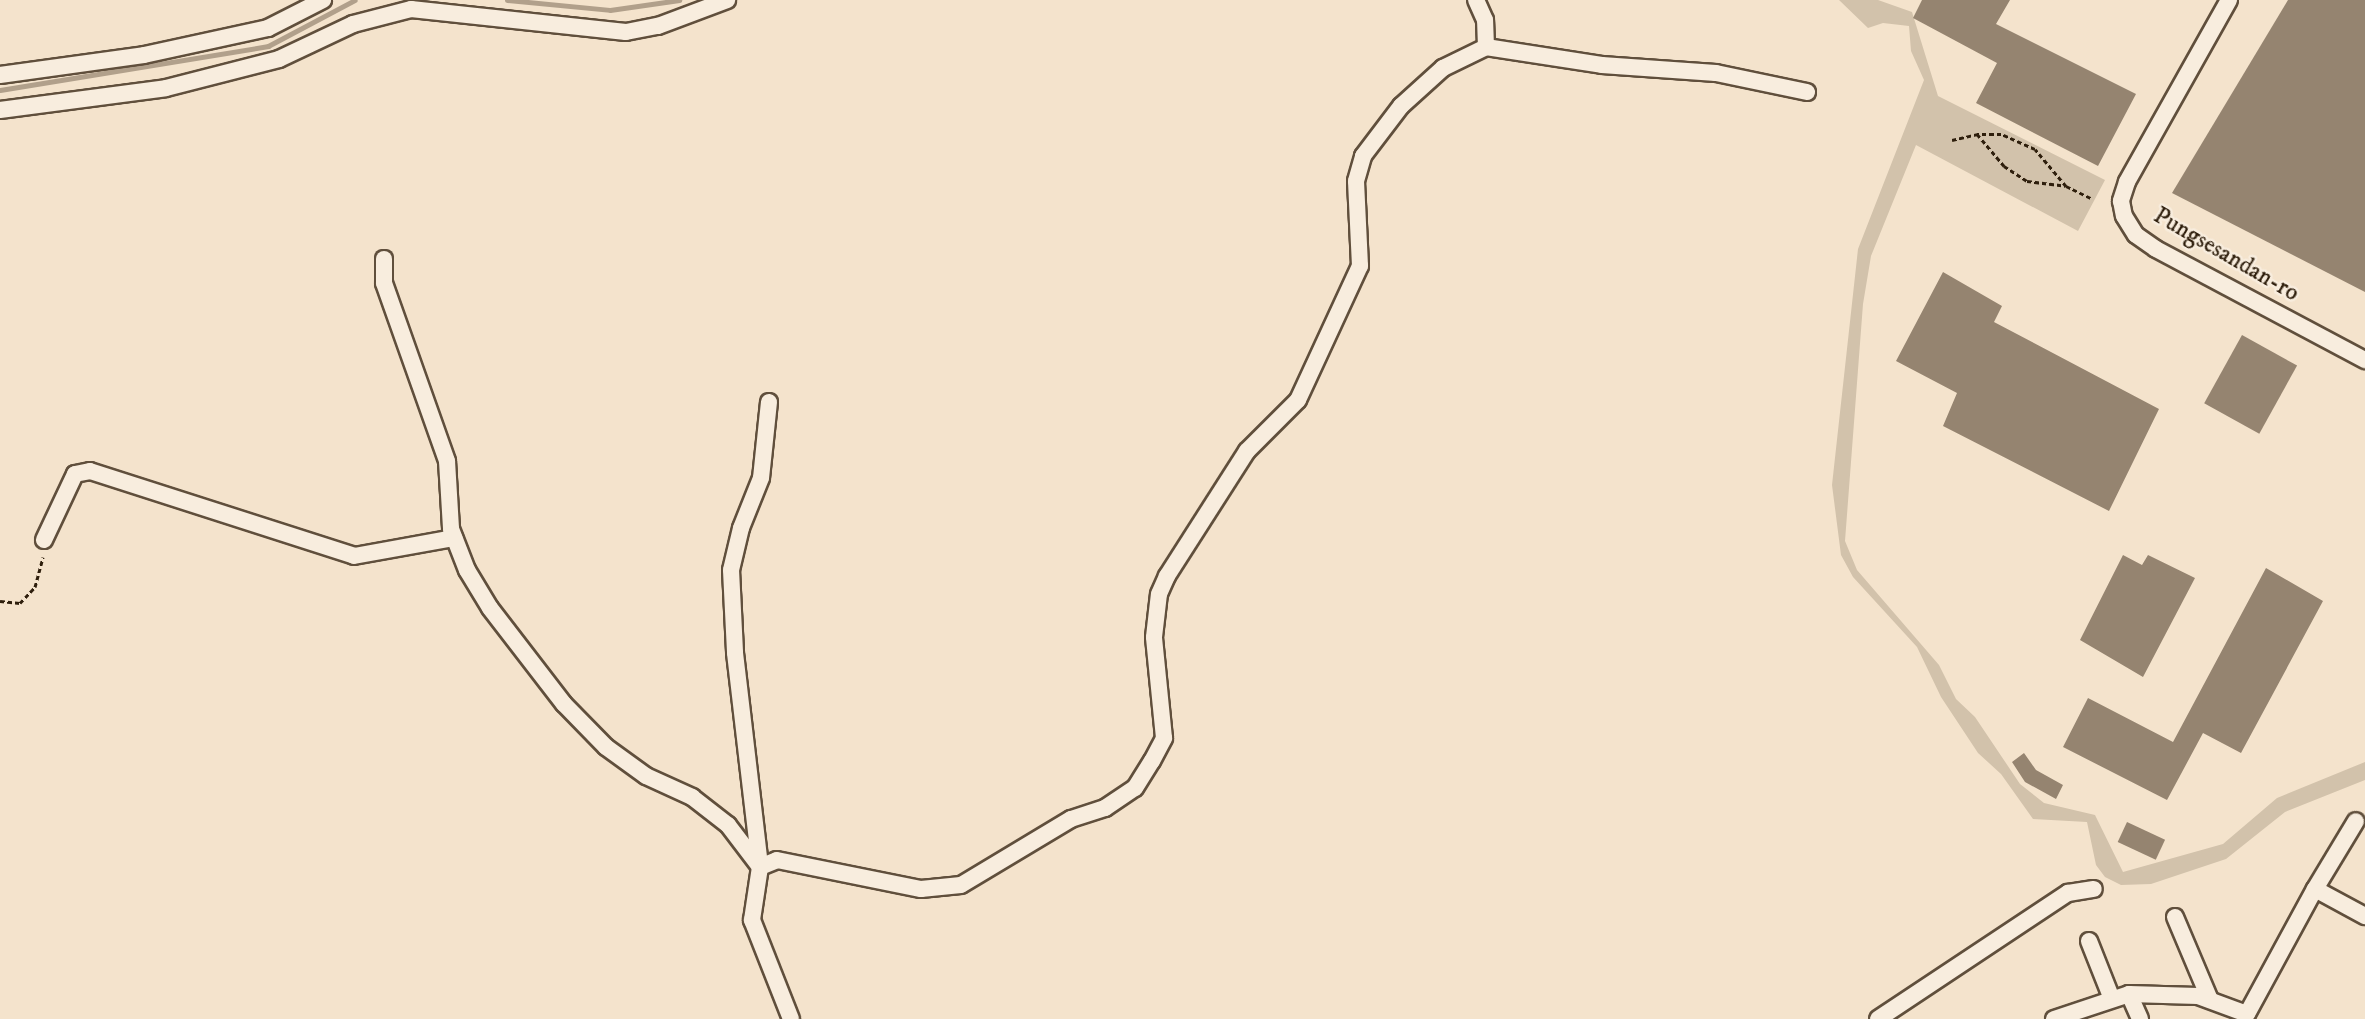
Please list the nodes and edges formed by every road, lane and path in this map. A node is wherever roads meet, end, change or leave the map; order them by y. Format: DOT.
graph roads {
  1 [pos="322,0"];
  2 [pos="728,0"];
  3 [pos="1476,0"];
  4 [pos="2229,0"];
  5 [pos="1486,47"];
  6 [pos="0,75"];
  7 [pos="1807,92"];
  8 [pos="0,110"];
  9 [pos="1977,134"];
  10 [pos="1952,140"];
  11 [pos="2066,186"];
  12 [pos="2091,198"];
  13 [pos="384,259"];
  14 [pos="2365,360"];
  15 [pos="769,402"];
  16 [pos="454,538"];
  17 [pos="44,540"];
  18 [pos="0,601"];
  19 [pos="2356,821"];
  20 [pos="760,867"];
  21 [pos="2094,889"];
  22 [pos="2315,889"];
  23 [pos="2365,916"];
  24 [pos="2175,917"];
  25 [pos="2089,941"];
  26 [pos="2129,994"];
  27 [pos="2112,999"];
  28 [pos="2210,1000"];
  29 [pos="791,1019"];
  30 [pos="1878,1019"];
  31 [pos="2054,1019"];
  32 [pos="2140,1019"];
  1 -- 6 [label="street"];
  2 -- 8 [label="street"];
  3 -- 5 [label="street"];
  4 -- 14 [label="street, Pungsesandan-ro"];
  5 -- 7 [label="street"];
  5 -- 20 [label="street"];
  9 -- 10 [label="path"];
  9 -- 11 [label="path"];
  9 -- 11 [label="path"];
  11 -- 12 [label="path"];
  13 -- 16 [label="street"];
  15 -- 20 [label="street"];
  16 -- 17 [label="street"];
  16 -- 20 [label="street"];
  17 -- 18 [label="path"];
  19 -- 22 [label="street"];
  20 -- 29 [label="street"];
  21 -- 30 [label="street"];
  22 -- 23 [label="street"];
  22 -- 28 [label="street"];
  24 -- 28 [label="street"];
  25 -- 27 [label="street"];
  26 -- 27 [label="street"];
  26 -- 28 [label="street"];
  26 -- 32 [label="street"];
  27 -- 31 [label="street"];
}
